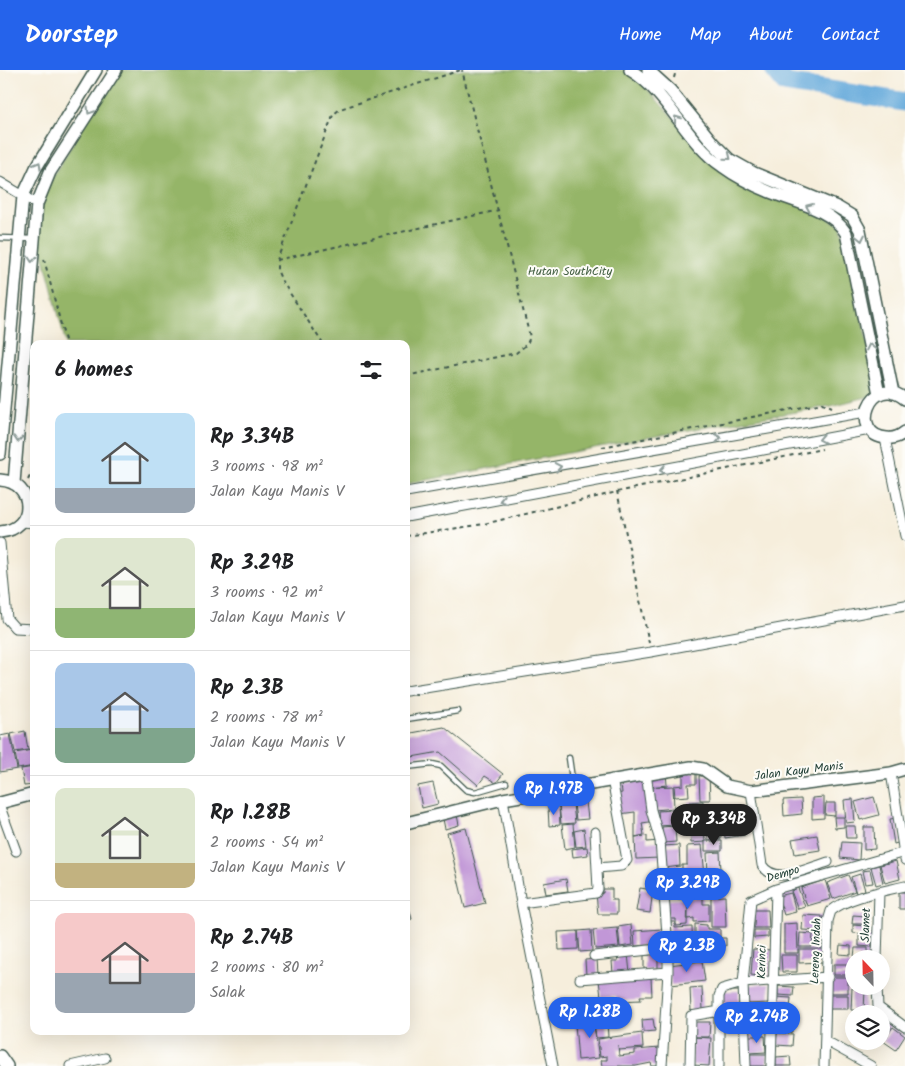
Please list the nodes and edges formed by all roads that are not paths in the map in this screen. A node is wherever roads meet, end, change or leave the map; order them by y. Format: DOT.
graph roads {
  1 [pos="96,70"];
  2 [pos="116,70"];
  3 [pos="630,70"];
  4 [pos="648,70"];
  5 [pos="0,182"];
  6 [pos="23,196"];
  7 [pos="37,204"];
  8 [pos="0,238"];
  9 [pos="19,238"];
  10 [pos="34,239"];
  11 [pos="893,393"];
  12 [pos="879,394"];
  13 [pos="905,399"];
  14 [pos="866,412"];
  15 [pos="870,430"];
  16 [pos="905,432"];
  17 [pos="885,438"];
  18 [pos="0,454"];
  19 [pos="0,480"];
  20 [pos="14,483"];
  21 [pos="410,491"];
  22 [pos="28,499"];
  23 [pos="410,516"];
  24 [pos="28,523"];
  25 [pos="0,532"];
  26 [pos="905,536"];
  27 [pos="0,543"];
  28 [pos="905,605"];
  29 [pos="30,629"];
  30 [pos="410,690"];
  31 [pos="458,711"];
  32 [pos="410,719"];
  33 [pos="569,758"];
  34 [pos="410,767"];
  35 [pos="905,769"];
  36 [pos="646,773"];
  37 [pos="891,773"];
  38 [pos="612,779"];
  39 [pos="506,783"];
  40 [pos="573,786"];
  41 [pos="751,791"];
  42 [pos="30,795"];
  43 [pos="503,799"];
  44 [pos="0,805"];
  45 [pos="410,822"];
  46 [pos="595,832"];
  47 [pos="16,852"];
  48 [pos="904,852"];
  49 [pos="905,860"];
  50 [pos="828,862"];
  51 [pos="597,868"];
  52 [pos="905,886"];
  53 [pos="776,888"];
  54 [pos="879,892"];
  55 [pos="521,903"];
  56 [pos="668,948"];
  57 [pos="877,950"];
  58 [pos="594,956"];
  59 [pos="668,972"];
  60 [pos="828,976"];
  61 [pos="580,979"];
  62 [pos="774,982"];
  63 [pos="743,983"];
  64 [pos="877,995"];
  65 [pos="720,1011"];
  66 [pos="905,1027"];
  67 [pos="826,1041"];
  68 [pos="0,1056"];
  69 [pos="105,1058"];
  70 [pos="7,1066"];
  71 [pos="70,1066"];
  72 [pos="553,1066"];
  73 [pos="662,1066"];
  74 [pos="690,1066"];
  75 [pos="719,1066"];
  76 [pos="746,1066"];
  77 [pos="771,1066"];
  78 [pos="824,1066"];
  79 [pos="871,1066"];
  6 -- 1 [label="street, one-way"];
  2 -- 7 [label="street, one-way"];
  12 -- 3 [label="street, one-way"];
  4 -- 11 [label="street, one-way"];
  5 -- 6 [label="street"];
  6 -- 7 [label="street"];
  6 -- 9 [label="street"];
  7 -- 10 [label="street"];
  8 -- 9 [label="lane"];
  9 -- 10 [label="lane"];
  9 -- 18 [label="street"];
  10 -- 20 [label="street, one-way"];
  11 -- 12 [label="street"];
  11 -- 13 [label="street"];
  12 -- 14 [label="street"];
  14 -- 15 [label="street"];
  21 -- 14 [label="street, one-way"];
  15 -- 17 [label="street"];
  15 -- 23 [label="street, one-way"];
  16 -- 17 [label="street"];
  17 -- 26 [label="street"];
  19 -- 20 [label="street"];
  20 -- 22 [label="street"];
  22 -- 24 [label="street"];
  24 -- 25 [label="street"];
  27 -- 29 [label="street"];
  28 -- 30 [label="street"];
  31 -- 32 [label="lane"];
  33 -- 40 [label="lane"];
  34 -- 39 [label="lane"];
  35 -- 37 [label="street, Jalan Kayu Manis"];
  36 -- 38 [label="street, Jalan Kayu Manis"];
  36 -- 41 [label="street, Jalan Kayu Manis"];
  36 -- 56 [label="street"];
  37 -- 41 [label="street, Jalan Kayu Manis"];
  37 -- 48 [label="street"];
  38 -- 40 [label="street, Jalan Kayu Manis"];
  38 -- 51 [label="street"];
  40 -- 43 [label="street, Jalan Kayu Manis"];
  41 -- 50 [label="street"];
  42 -- 44 [label="street"];
  43 -- 45 [label="street, Jalan Kayu Manis"];
  43 -- 55 [label="street"];
  44 -- 47 [label="street"];
  46 -- 51 [label="street"];
  48 -- 49 [label="street"];
  48 -- 53 [label="street, Dempo"];
  51 -- 55 [label="street"];
  52 -- 54 [label="street, Lereng Indah"];
  53 -- 62 [label="street, Kerinci"];
  53 -- 63 [label="street, Dempo"];
  54 -- 57 [label="street, Slamet"];
  54 -- 60 [label="street, Lereng Indah"];
  55 -- 72 [label="street"];
  56 -- 58 [label="street"];
  56 -- 59 [label="street"];
  59 -- 61 [label="street"];
  59 -- 73 [label="street"];
  60 -- 62 [label="street"];
  60 -- 67 [label="street, Lereng Indah"];
  62 -- 63 [label="street"];
  62 -- 77 [label="street, Kerinci"];
  63 -- 65 [label="street"];
  63 -- 76 [label="street"];
  64 -- 66 [label="street"];
  65 -- 74 [label="street"];
  65 -- 75 [label="street"];
  67 -- 78 [label="street, Lereng Indah"];
  67 -- 79 [label="street"];
  68 -- 70 [label="street"];
  69 -- 71 [label="street"];
}
